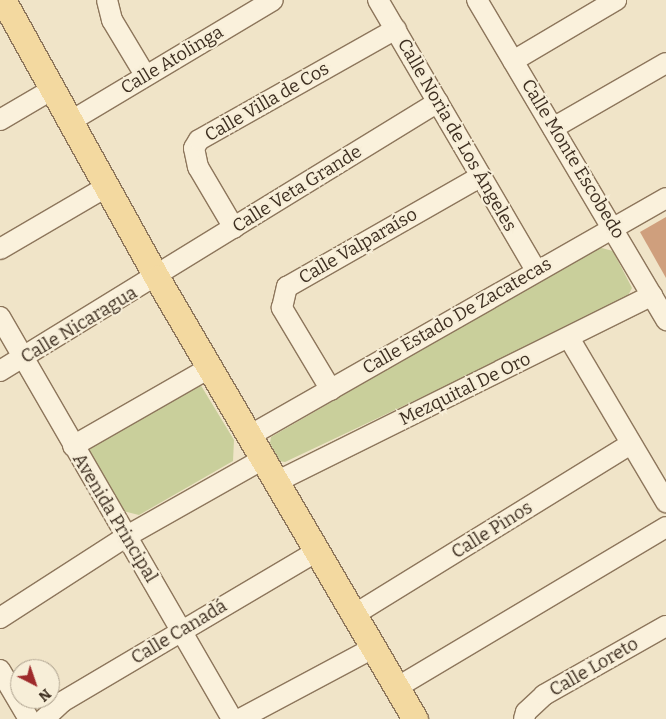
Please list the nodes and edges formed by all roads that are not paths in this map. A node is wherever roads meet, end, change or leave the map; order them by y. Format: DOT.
graph roads {
  1 [pos="3,0"];
  2 [pos="107,0"];
  3 [pos="273,0"];
  4 [pos="378,0"];
  5 [pos="477,0"];
  6 [pos="616,0"];
  7 [pos="396,29"];
  8 [pos="513,60"];
  9 [pos="666,63"];
  10 [pos="145,74"];
  11 [pos="53,89"];
  12 [pos="438,102"];
  13 [pos="0,120"];
  14 [pos="71,121"];
  15 [pos="553,128"];
  16 [pos="480,177"];
  17 [pos="108,186"];
  18 [pos="666,198"];
  19 [pos="234,228"];
  20 [pos="614,228"];
  21 [pos="0,249"];
  22 [pos="536,270"];
  23 [pos="157,278"];
  24 [pos="652,295"];
  25 [pos="0,317"];
  26 [pos="666,320"];
  27 [pos="569,338"];
  28 [pos="25,357"];
  29 [pos="209,368"];
  30 [pos="0,371"];
  31 [pos="331,390"];
  32 [pos="249,436"];
  33 [pos="631,444"];
  34 [pos="72,446"];
  35 [pos="263,459"];
  36 [pos="276,482"];
  37 [pos="666,502"];
  38 [pos="666,527"];
  39 [pos="127,536"];
  40 [pos="317,551"];
  41 [pos="352,616"];
  42 [pos="0,618"];
  43 [pos="666,626"];
  44 [pos="182,630"];
  45 [pos="371,649"];
  46 [pos="0,670"];
  47 [pos="396,688"];
  48 [pos="525,715"];
  49 [pos="28,719"];
  50 [pos="44,719"];
  51 [pos="232,719"];
  52 [pos="240,719"];
  53 [pos="415,719"];
  1 -- 11 [label="main road"];
  2 -- 10 [label="street"];
  3 -- 10 [label="street, Calle Atolinga"];
  4 -- 7 [label="street, Calle Noria de Los Ángeles"];
  5 -- 8 [label="street, Calle Monte Escobedo"];
  6 -- 8 [label="street"];
  7 -- 12 [label="street, Calle Noria de Los Ángeles"];
  7 -- 19 [label="street, Calle Villa de Cos"];
  8 -- 15 [label="street, Calle Monte Escobedo"];
  9 -- 15 [label="street"];
  10 -- 14 [label="street, Calle Atolinga"];
  11 -- 13 [label="street"];
  11 -- 14 [label="main road"];
  12 -- 16 [label="street, Calle Noria de Los Ángeles"];
  12 -- 19 [label="street, Calle Veta Grande"];
  14 -- 17 [label="main road"];
  15 -- 20 [label="street, Calle Monte Escobedo"];
  16 -- 22 [label="street, Calle Noria de Los Ángeles"];
  16 -- 31 [label="street, Calle Valparaíso"];
  17 -- 21 [label="street"];
  17 -- 23 [label="main road"];
  18 -- 20 [label="street, Calle Estado De Zacatecas"];
  19 -- 23 [label="street, Calle Veta Grande"];
  20 -- 22 [label="street, Calle Estado De Zacatecas"];
  20 -- 24 [label="street, Calle Monte Escobedo"];
  22 -- 31 [label="street, Calle Estado De Zacatecas"];
  23 -- 28 [label="street, Calle Nicaragua"];
  23 -- 29 [label="main road"];
  24 -- 26 [label="street, Calle Monte Escobedo"];
  24 -- 27 [label="street, Mezquital De Oro"];
  25 -- 28 [label="street, Avenida Principal"];
  27 -- 33 [label="street"];
  27 -- 36 [label="street, Mezquital De Oro"];
  28 -- 30 [label="street, Calle Nicaragua"];
  28 -- 34 [label="street, Avenida Principal"];
  29 -- 32 [label="main road"];
  29 -- 34 [label="street"];
  31 -- 32 [label="street, Calle Estado De Zacatecas"];
  32 -- 35 [label="main road"];
  33 -- 37 [label="street"];
  33 -- 41 [label="street, Calle Pinos"];
  34 -- 39 [label="street, Avenida Principal"];
  35 -- 36 [label="main road"];
  35 -- 39 [label="street"];
  36 -- 40 [label="main road"];
  38 -- 47 [label="street"];
  39 -- 42 [label="street"];
  39 -- 44 [label="street, Avenida Principal"];
  40 -- 41 [label="main road"];
  40 -- 44 [label="street, Calle Canadá"];
  41 -- 45 [label="main road"];
  43 -- 48 [label="street, Calle Loreto"];
  44 -- 50 [label="street, Calle Canadá"];
  44 -- 51 [label="street, Avenida Principal"];
  45 -- 47 [label="main road"];
  45 -- 52 [label="street"];
  46 -- 49 [label="street"];
  47 -- 53 [label="main road"];
}
